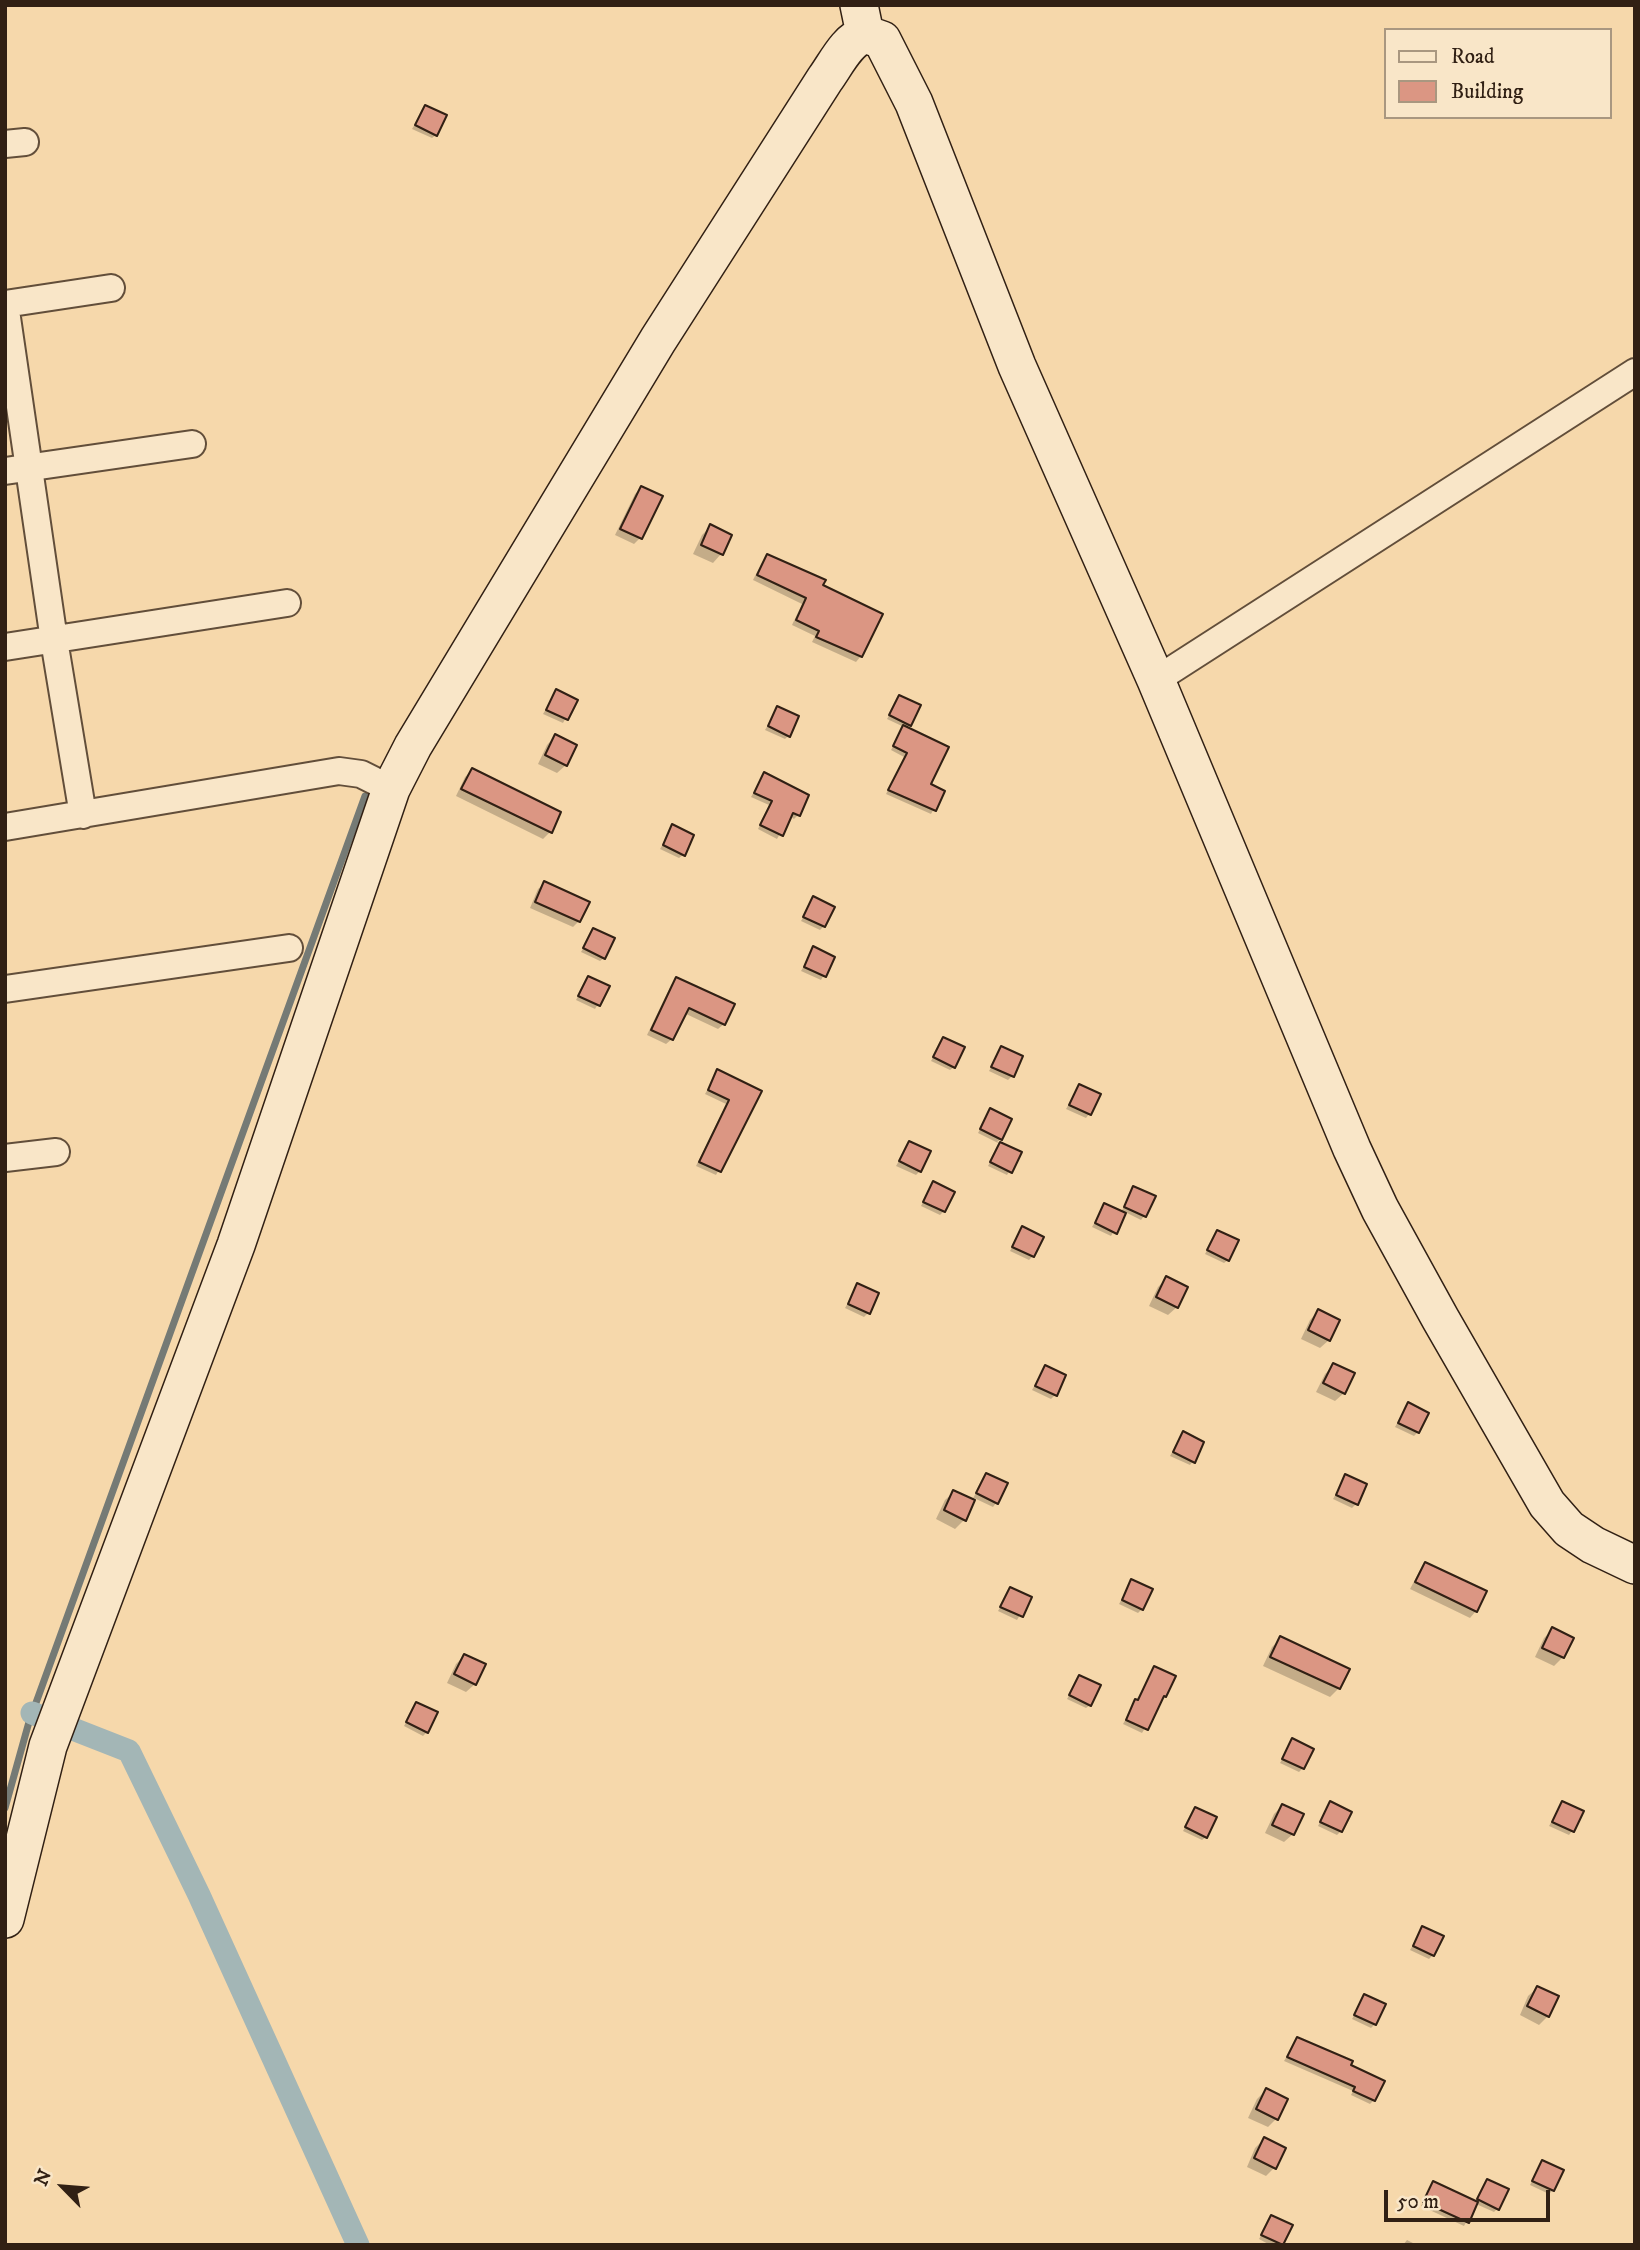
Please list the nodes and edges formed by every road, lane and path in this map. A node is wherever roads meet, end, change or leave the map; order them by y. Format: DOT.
graph roads {
  1 [pos="862,19"];
  2 [pos="111,288"];
  3 [pos="5,304"];
  4 [pos="1635,372"];
  5 [pos="192,444"];
  6 [pos="17,469"];
  7 [pos="287,603"];
  8 [pos="54,640"];
  9 [pos="5,647"];
  10 [pos="1156,680"];
  11 [pos="378,782"];
  12 [pos="83,815"];
  13 [pos="5,827"];
  14 [pos="289,948"];
  15 [pos="5,989"];
  16 [pos="56,1152"];
  17 [pos="5,1158"];
  18 [pos="1635,1565"];
  19 [pos="5,1919"];
  1 -- 10 [label="main road"];
  1 -- 11 [label="main road"];
  2 -- 3 [label="street"];
  3 -- 6 [label="street"];
  4 -- 10 [label="street"];
  5 -- 6 [label="street"];
  6 -- 8 [label="street"];
  7 -- 8 [label="street"];
  8 -- 9 [label="street"];
  8 -- 12 [label="street"];
  10 -- 18 [label="main road"];
  11 -- 12 [label="street"];
  11 -- 19 [label="main road"];
  12 -- 13 [label="street"];
  14 -- 15 [label="street"];
  16 -- 17 [label="street"];
}
